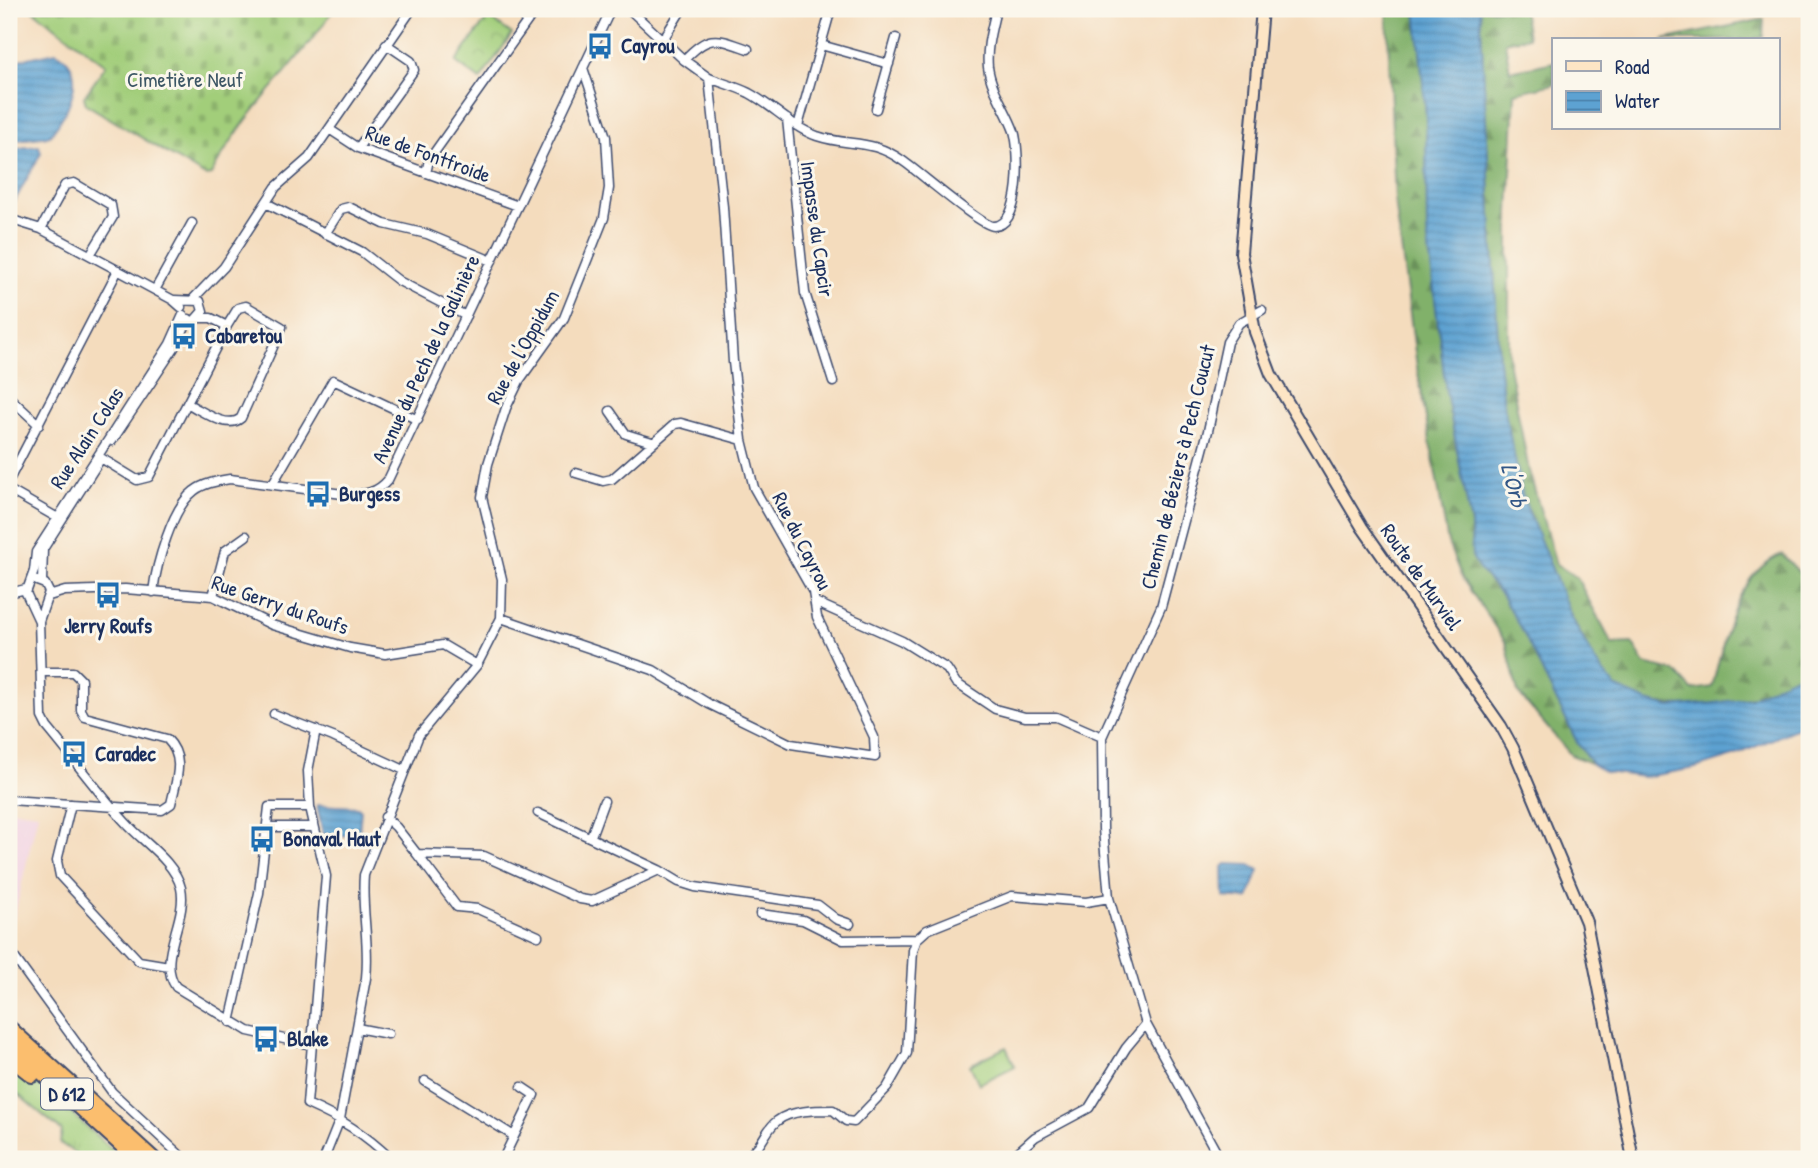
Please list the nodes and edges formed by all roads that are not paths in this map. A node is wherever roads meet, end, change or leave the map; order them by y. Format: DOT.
graph roads {
  1 [pos="412,9"];
  2 [pos="536,9"];
  3 [pos="611,9"];
  4 [pos="629,9"];
  5 [pos="682,9"];
  6 [pos="831,9"];
  7 [pos="996,9"];
  8 [pos="1262,9"];
  9 [pos="664,38"];
  10 [pos="896,38"];
  11 [pos="386,44"];
  12 [pos="821,46"];
  13 [pos="748,49"];
  14 [pos="684,60"];
  15 [pos="889,64"];
  16 [pos="583,68"];
  17 [pos="709,78"];
  18 [pos="593,93"];
  19 [pos="570,94"];
  20 [pos="876,109"];
  21 [pos="787,119"];
  22 [pos="798,126"];
  23 [pos="329,129"];
  24 [pos="358,148"];
  25 [pos="426,173"];
  26 [pos="266,203"];
  27 [pos="518,206"];
  28 [pos="9,219"];
  29 [pos="192,223"];
  30 [pos="41,229"];
  31 [pos="325,234"];
  32 [pos="90,255"];
  33 [pos="492,261"];
  34 [pos="118,270"];
  35 [pos="155,290"];
  36 [pos="192,309"];
  37 [pos="1262,310"];
  38 [pos="466,316"];
  39 [pos="1250,316"];
  40 [pos="227,326"];
  41 [pos="833,382"];
  42 [pos="9,397"];
  43 [pos="188,404"];
  44 [pos="610,411"];
  45 [pos="418,420"];
  46 [pos="39,425"];
  47 [pos="742,440"];
  48 [pos="652,442"];
  49 [pos="101,458"];
  50 [pos="576,473"];
  51 [pos="9,480"];
  52 [pos="273,483"];
  53 [pos="9,490"];
  54 [pos="56,517"];
  55 [pos="246,536"];
  56 [pos="46,588"];
  57 [pos="153,592"];
  58 [pos="10,593"];
  59 [pos="32,595"];
  60 [pos="213,596"];
  61 [pos="815,602"];
  62 [pos="501,618"];
  63 [pos="477,665"];
  64 [pos="41,672"];
  65 [pos="274,714"];
  66 [pos="316,730"];
  67 [pos="1102,737"];
  68 [pos="404,770"];
  69 [pos="9,800"];
  70 [pos="604,801"];
  71 [pos="71,804"];
  72 [pos="112,807"];
  73 [pos="310,807"];
  74 [pos="538,813"];
  75 [pos="384,817"];
  76 [pos="268,827"];
  77 [pos="313,827"];
  78 [pos="591,836"];
  79 [pos="417,854"];
  80 [pos="659,870"];
  81 [pos="1109,898"];
  82 [pos="760,914"];
  83 [pos="850,924"];
  84 [pos="538,936"];
  85 [pos="917,939"];
  86 [pos="9,950"];
  87 [pos="169,966"];
  88 [pos="9,1016"];
  89 [pos="230,1022"];
  90 [pos="1146,1024"];
  91 [pos="9,1028"];
  92 [pos="358,1028"];
  93 [pos="388,1034"];
  94 [pos="9,1042"];
  95 [pos="312,1045"];
  96 [pos="9,1057"];
  97 [pos="425,1081"];
  98 [pos="522,1087"];
  99 [pos="340,1119"];
  100 [pos="111,1121"];
  101 [pos="514,1136"];
  102 [pos="124,1147"];
  103 [pos="138,1159"];
  104 [pos="153,1159"];
  105 [pos="184,1159"];
  106 [pos="324,1159"];
  107 [pos="391,1159"];
  108 [pos="503,1159"];
  109 [pos="744,1159"];
  110 [pos="1010,1159"];
  111 [pos="1220,1159"];
  112 [pos="1633,1159"];
  1 -- 11 [label="street"];
  2 -- 25 [label="street"];
  3 -- 16 [label="street, Avenue du Pech de la Galinière"];
  4 -- 9 [label="street"];
  5 -- 9 [label="street"];
  6 -- 12 [label="street"];
  7 -- 22 [label="street"];
  8 -- 39 [label="main road, Route de Murviel"];
  9 -- 14 [label="street"];
  10 -- 15 [label="street"];
  11 -- 23 [label="street"];
  11 -- 24 [label="street"];
  12 -- 15 [label="street"];
  12 -- 22 [label="street"];
  13 -- 14 [label="street"];
  14 -- 17 [label="street"];
  15 -- 20 [label="street"];
  16 -- 18 [label="street, Rue de l'Oppidum"];
  16 -- 19 [label="street, Avenue du Pech de la Galinière"];
  17 -- 21 [label="street"];
  17 -- 47 [label="street, Rue du Cayrou"];
  18 -- 19 [label="street"];
  18 -- 62 [label="street, Rue de l'Oppidum"];
  19 -- 27 [label="street, Avenue du Pech de la Galinière"];
  21 -- 22 [label="street"];
  21 -- 41 [label="street, Impasse du Capcir"];
  23 -- 24 [label="street, Rue de Fontfroide"];
  23 -- 26 [label="street"];
  24 -- 25 [label="street, Rue de Fontfroide"];
  25 -- 27 [label="street, Rue de Fontfroide"];
  26 -- 31 [label="street"];
  26 -- 36 [label="street"];
  27 -- 33 [label="street, Avenue du Pech de la Galinière"];
  28 -- 30 [label="street"];
  29 -- 35 [label="street"];
  30 -- 32 [label="street"];
  30 -- 32 [label="street"];
  31 -- 33 [label="street"];
  31 -- 38 [label="street"];
  32 -- 34 [label="street"];
  33 -- 38 [label="street, Avenue du Pech de la Galinière"];
  34 -- 35 [label="street"];
  34 -- 46 [label="street"];
  35 -- 36 [label="street"];
  36 -- 40 [label="street"];
  36 -- 49 [label="street, Rue Alain Colas"];
  36 -- 54 [label="street, Rue Alain Colas"];
  37 -- 39 [label="street, Chemin de Béziers à Pech Coucut"];
  38 -- 45 [label="street, Avenue du Pech de la Galinière"];
  39 -- 67 [label="street, Chemin de Béziers à Pech Coucut"];
  39 -- 112 [label="main road, Route de Murviel"];
  40 -- 43 [label="street"];
  40 -- 43 [label="street"];
  42 -- 46 [label="street"];
  43 -- 49 [label="street"];
  44 -- 48 [label="street"];
  45 -- 52 [label="street, Avenue du Pech de la Galinière"];
  45 -- 52 [label="street"];
  46 -- 51 [label="street"];
  47 -- 48 [label="street"];
  47 -- 61 [label="street, Rue du Cayrou"];
  48 -- 50 [label="street"];
  49 -- 56 [label="street, Rue Alain Colas"];
  52 -- 57 [label="street, Avenue du Pech de la Galinière"];
  53 -- 54 [label="street"];
  54 -- 59 [label="street, Rue Alain Colas"];
  55 -- 60 [label="street"];
  56 -- 57 [label="street, Rue Gerry du Roufs"];
  56 -- 59 [label="street, Rue Gerry du Roufs"];
  56 -- 59 [label="street"];
  57 -- 60 [label="street, Rue Gerry du Roufs"];
  58 -- 59 [label="street"];
  59 -- 64 [label="street, Rue Alain Colas"];
  60 -- 63 [label="street, Rue Gerry du Roufs"];
  61 -- 62 [label="street, Rue du Cayrou"];
  61 -- 67 [label="street"];
  62 -- 63 [label="street"];
  63 -- 68 [label="street"];
  64 -- 72 [label="street, Rue Alain Colas"];
  64 -- 72 [label="street"];
  65 -- 66 [label="street"];
  66 -- 68 [label="street"];
  66 -- 73 [label="street"];
  67 -- 81 [label="street, Chemin de Béziers à Pech Coucut"];
  68 -- 75 [label="street"];
  69 -- 71 [label="street"];
  70 -- 78 [label="street"];
  71 -- 72 [label="street"];
  71 -- 87 [label="street"];
  72 -- 87 [label="street, Rue Alain Colas"];
  73 -- 76 [label="street"];
  73 -- 77 [label="street"];
  74 -- 78 [label="street"];
  75 -- 79 [label="street"];
  75 -- 92 [label="street"];
  76 -- 77 [label="street"];
  76 -- 89 [label="street"];
  77 -- 95 [label="street"];
  78 -- 80 [label="street"];
  79 -- 80 [label="street"];
  79 -- 84 [label="street"];
  80 -- 83 [label="street"];
  81 -- 85 [label="street"];
  81 -- 90 [label="street, Chemin de Béziers à Pech Coucut"];
  82 -- 85 [label="street"];
  85 -- 109 [label="street"];
  86 -- 105 [label="street"];
  87 -- 89 [label="street"];
  88 -- 100 [label="highway"];
  89 -- 95 [label="street"];
  90 -- 110 [label="street"];
  90 -- 111 [label="street, Chemin de Béziers à Pech Coucut"];
  91 -- 100 [label="highway, D 612"];
  92 -- 93 [label="street"];
  92 -- 99 [label="street"];
  94 -- 102 [label="highway, D 612"];
  95 -- 99 [label="street"];
  96 -- 102 [label="highway"];
  97 -- 101 [label="street"];
  98 -- 101 [label="street"];
  99 -- 106 [label="street"];
  99 -- 107 [label="street"];
  100 -- 104 [label="highway, D 612"];
  101 -- 108 [label="street"];
  102 -- 103 [label="highway, D 612"];
}
